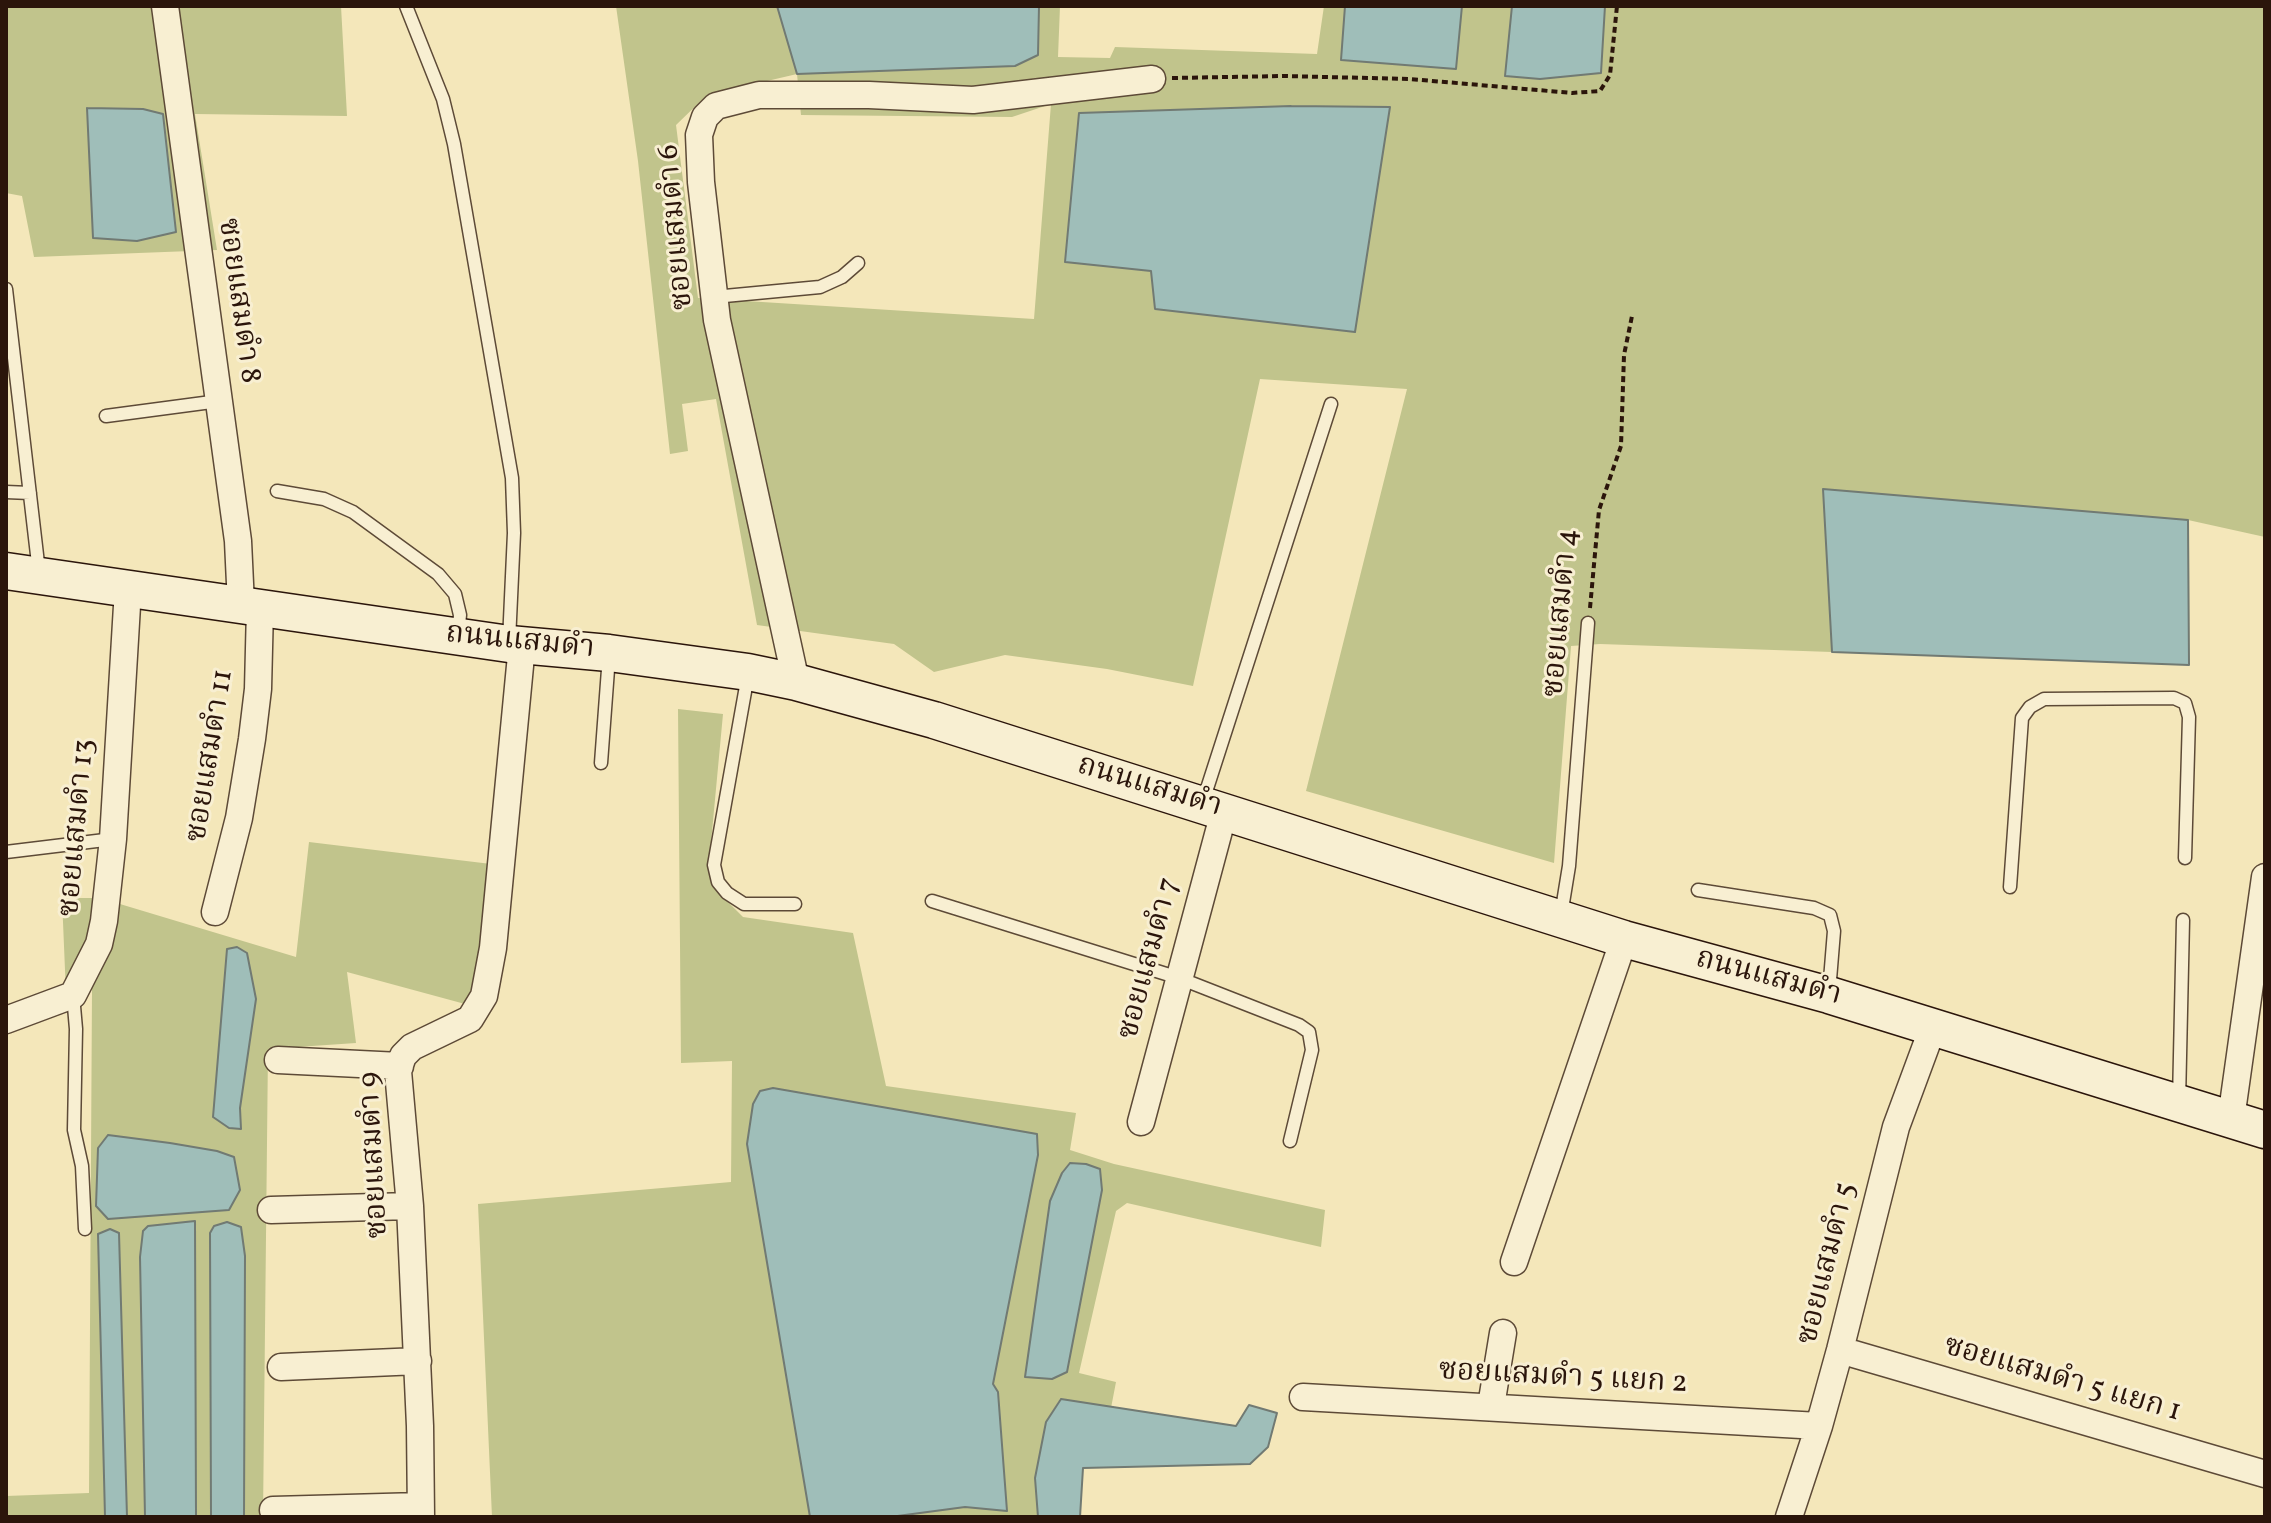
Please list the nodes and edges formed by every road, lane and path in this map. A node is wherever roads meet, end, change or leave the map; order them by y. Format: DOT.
graph roads {
  1 [pos="165,6"];
  2 [pos="406,6"];
  3 [pos="1617,6"];
  4 [pos="1152,79"];
  5 [pos="858,263"];
  6 [pos="6,289"];
  7 [pos="714,297"];
  8 [pos="1632,316"];
  9 [pos="13,394"];
  10 [pos="219,401"];
  11 [pos="1331,404"];
  12 [pos="106,416"];
  13 [pos="277,491"];
  14 [pos="6,492"];
  15 [pos="30,493"];
  16 [pos="23,574"];
  17 [pos="128,589"];
  18 [pos="250,607"];
  19 [pos="1588,623"];
  20 [pos="458,637"];
  21 [pos="515,644"];
  22 [pos="609,653"];
  23 [pos="748,672"];
  24 [pos="796,682"];
  25 [pos="601,763"];
  26 [pos="1213,809"];
  27 [pos="113,839"];
  28 [pos="6,852"];
  29 [pos="2185,858"];
  30 [pos="2265,877"];
  31 [pos="2010,887"];
  32 [pos="1698,890"];
  33 [pos="932,901"];
  34 [pos="795,904"];
  35 [pos="215,912"];
  36 [pos="1560,918"];
  37 [pos="2183,920"];
  38 [pos="1624,939"];
  39 [pos="1179,978"];
  40 [pos="73,995"];
  41 [pos="1829,995"];
  42 [pos="6,1020"];
  43 [pos="1933,1027"];
  44 [pos="278,1060"];
  45 [pos="400,1066"];
  46 [pos="2179,1103"];
  47 [pos="2231,1119"];
  48 [pos="1141,1122"];
  49 [pos="2265,1130"];
  50 [pos="1290,1141"];
  51 [pos="410,1206"];
  52 [pos="271,1210"];
  53 [pos="85,1229"];
  54 [pos="1514,1262"];
  55 [pos="1503,1333"];
  56 [pos="1840,1350"];
  57 [pos="418,1361"];
  58 [pos="281,1367"];
  59 [pos="1303,1397"];
  60 [pos="1491,1406"];
  61 [pos="1819,1426"];
  62 [pos="2265,1474"];
  63 [pos="273,1510"];
  64 [pos="420,1512"];
  65 [pos="1789,1517"];
  1 -- 10 [label="street, ซอยแสมดำ 8"];
  2 -- 21 [label="lane"];
  3 -- 4 [label="path"];
  4 -- 7 [label="street, ซอยแสมดำ 6"];
  5 -- 7 [label="lane"];
  6 -- 9 [label="lane"];
  7 -- 24 [label="street, ซอยแสมดำ 6"];
  8 -- 19 [label="path, ซอยแสมดำ 4"];
  9 -- 15 [label="lane"];
  10 -- 12 [label="lane"];
  10 -- 18 [label="street, ซอยแสมดำ 8"];
  11 -- 26 [label="lane"];
  13 -- 20 [label="lane"];
  14 -- 15 [label="lane"];
  15 -- 16 [label="lane"];
  16 -- 17 [label="street, ถนนแสมดำ"];
  17 -- 18 [label="street, ถนนแสมดำ"];
  17 -- 27 [label="street, ซอยแสมดำ 13"];
  18 -- 20 [label="street, ถนนแสมดำ"];
  18 -- 35 [label="street, ซอยแสมดำ 11"];
  19 -- 36 [label="lane, ซอยแสมดำ 4"];
  20 -- 21 [label="street, ถนนแสมดำ"];
  21 -- 22 [label="street, ถนนแสมดำ"];
  21 -- 45 [label="street, ซอยแสมดำ 9"];
  22 -- 23 [label="street, ถนนแสมดำ"];
  22 -- 25 [label="lane"];
  23 -- 24 [label="street, ถนนแสมดำ"];
  23 -- 34 [label="lane"];
  24 -- 26 [label="street, ถนนแสมดำ"];
  26 -- 36 [label="street, ถนนแสมดำ"];
  26 -- 39 [label="street, ซอยแสมดำ 7"];
  27 -- 28 [label="lane"];
  27 -- 40 [label="street, ซอยแสมดำ 13"];
  29 -- 31 [label="lane"];
  30 -- 47 [label="street"];
  32 -- 41 [label="lane"];
  33 -- 39 [label="lane"];
  36 -- 38 [label="street, ถนนแสมดำ"];
  37 -- 46 [label="lane"];
  38 -- 41 [label="street, ถนนแสมดำ"];
  38 -- 54 [label="street"];
  39 -- 48 [label="street, ซอยแสมดำ 7"];
  39 -- 50 [label="lane"];
  40 -- 42 [label="street"];
  40 -- 53 [label="lane"];
  41 -- 43 [label="street, ถนนแสมดำ"];
  43 -- 46 [label="street, ถนนแสมดำ"];
  43 -- 56 [label="street, ซอยแสมดำ 5"];
  44 -- 45 [label="street"];
  45 -- 51 [label="street, ซอยแสมดำ 9"];
  46 -- 47 [label="street, ถนนแสมดำ"];
  47 -- 49 [label="street, ถนนแสมดำ"];
  51 -- 52 [label="street"];
  51 -- 57 [label="street, ซอยแสมดำ 9"];
  55 -- 60 [label="street"];
  56 -- 61 [label="street, ซอยแสมดำ 5"];
  56 -- 62 [label="street, ซอยแสมดำ 5 แยก 1"];
  57 -- 58 [label="street"];
  57 -- 64 [label="street, ซอยแสมดำ 9"];
  59 -- 60 [label="street, ซอยแสมดำ 5 แยก 2"];
  60 -- 61 [label="street, ซอยแสมดำ 5 แยก 2"];
  61 -- 65 [label="street, ซอยแสมดำ 5"];
  63 -- 64 [label="street"];
}
